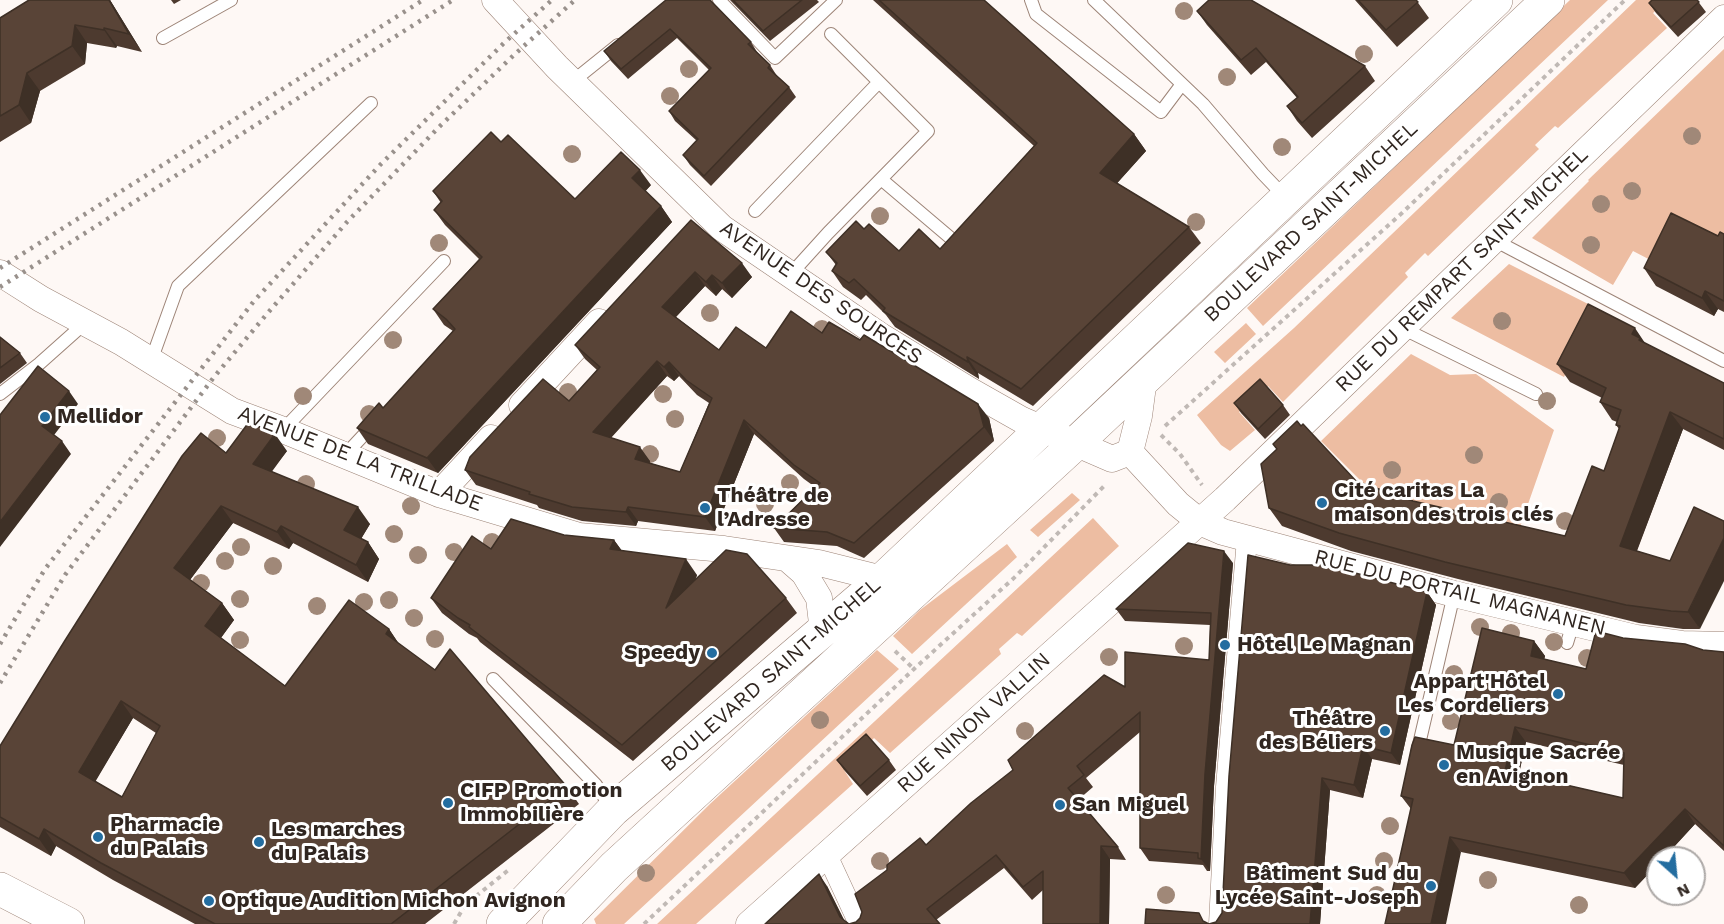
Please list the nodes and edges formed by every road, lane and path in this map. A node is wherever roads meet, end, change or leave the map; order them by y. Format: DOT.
graph roads {
  1 [pos="231,0"];
  2 [pos="495,0"];
  3 [pos="836,0"];
  4 [pos="1032,0"];
  5 [pos="1094,0"];
  6 [pos="1496,0"];
  7 [pos="1548,0"];
  8 [pos="1625,0"];
  9 [pos="722,1"];
  10 [pos="1724,18"];
  11 [pos="831,34"];
  12 [pos="627,37"];
  13 [pos="163,38"];
  14 [pos="565,75"];
  15 [pos="879,82"];
  16 [pos="1182,84"];
  17 [pos="371,103"];
  18 [pos="881,179"];
  19 [pos="1286,198"];
  20 [pos="754,211"];
  21 [pos="1494,240"];
  22 [pos="960,246"];
  23 [pos="444,261"];
  24 [pos="0,273"];
  25 [pos="790,275"];
  26 [pos="616,304"];
  27 [pos="86,323"];
  28 [pos="1402,328"];
  29 [pos="151,361"];
  30 [pos="1724,361"];
  31 [pos="1144,378"];
  32 [pos="0,394"];
  33 [pos="1536,394"];
  34 [pos="382,414"];
  35 [pos="1042,428"];
  36 [pos="282,430"];
  37 [pos="1075,444"];
  38 [pos="1130,452"];
  39 [pos="345,455"];
  40 [pos="1108,482"];
  41 [pos="439,494"];
  42 [pos="1208,494"];
  43 [pos="1200,522"];
  44 [pos="1248,539"];
  45 [pos="788,559"];
  46 [pos="896,587"];
  47 [pos="1454,594"];
  48 [pos="823,632"];
  49 [pos="1724,645"];
  50 [pos="493,679"];
  51 [pos="1417,755"];
  52 [pos="613,810"];
  53 [pos="826,855"];
  54 [pos="0,889"];
  55 [pos="67,924"];
  56 [pos="503,924"];
  57 [pos="559,924"];
  58 [pos="644,924"];
  59 [pos="749,924"];
  60 [pos="860,924"];
  61 [pos="1219,924"];
  1 -- 13 [label="lane"];
  2 -- 14 [label="street, AVENUE DES SOURCES"];
  3 -- 9 [label="lane"];
  4 -- 16 [label="lane"];
  5 -- 16 [label="lane"];
  6 -- 19 [label="main road, BOULEVARD SAINT-MICHEL"];
  7 -- 31 [label="main road, BOULEVARD SAINT-MICHEL"];
  8 -- 42 [label="path"];
  10 -- 21 [label="street, RUE DU REMPART SAINT-MICHEL"];
  11 -- 15 [label="lane"];
  12 -- 14 [label="lane"];
  14 -- 25 [label="street, AVENUE DES SOURCES"];
  15 -- 18 [label="lane"];
  15 -- 20 [label="lane"];
  16 -- 19 [label="lane"];
  17 -- 29 [label="lane"];
  18 -- 22 [label="lane"];
  18 -- 25 [label="lane"];
  19 -- 35 [label="main road, BOULEVARD SAINT-MICHEL"];
  21 -- 28 [label="street, RUE DU REMPART SAINT-MICHEL"];
  21 -- 30 [label="lane"];
  23 -- 36 [label="lane"];
  24 -- 27 [label="street, AVENUE DE LA TRILLADE"];
  25 -- 35 [label="street, AVENUE DES SOURCES"];
  26 -- 41 [label="street"];
  27 -- 29 [label="street, AVENUE DE LA TRILLADE"];
  27 -- 32 [label="lane"];
  28 -- 33 [label="lane"];
  28 -- 43 [label="street, RUE DU REMPART SAINT-MICHEL"];
  29 -- 36 [label="street, AVENUE DE LA TRILLADE"];
  31 -- 37 [label="main road, BOULEVARD SAINT-MICHEL"];
  31 -- 38 [label="street"];
  34 -- 39 [label="lane"];
  35 -- 37 [label="street"];
  35 -- 46 [label="main road, BOULEVARD SAINT-MICHEL"];
  36 -- 39 [label="street, AVENUE DE LA TRILLADE"];
  37 -- 38 [label="street"];
  37 -- 46 [label="main road, BOULEVARD SAINT-MICHEL"];
  38 -- 43 [label="street"];
  39 -- 41 [label="street, AVENUE DE LA TRILLADE"];
  40 -- 58 [label="path"];
  41 -- 45 [label="street, AVENUE DE LA TRILLADE"];
  43 -- 44 [label="street, RUE DU PORTAIL MAGNANEN"];
  43 -- 53 [label="street, RUE NINON VALLIN"];
  44 -- 47 [label="street, RUE DU PORTAIL MAGNANEN"];
  44 -- 61 [label="street"];
  45 -- 46 [label="street, AVENUE DE LA TRILLADE"];
  45 -- 48 [label="street"];
  46 -- 48 [label="main road, BOULEVARD SAINT-MICHEL"];
  46 -- 57 [label="main road, BOULEVARD SAINT-MICHEL"];
  47 -- 49 [label="street, RUE DU PORTAIL MAGNANEN"];
  47 -- 51 [label="lane"];
  48 -- 52 [label="main road, BOULEVARD SAINT-MICHEL"];
  50 -- 52 [label="lane"];
  52 -- 56 [label="main road, BOULEVARD SAINT-MICHEL"];
  53 -- 59 [label="street, RUE NINON VALLIN"];
  53 -- 60 [label="street"];
  54 -- 55 [label="main road"];
}
